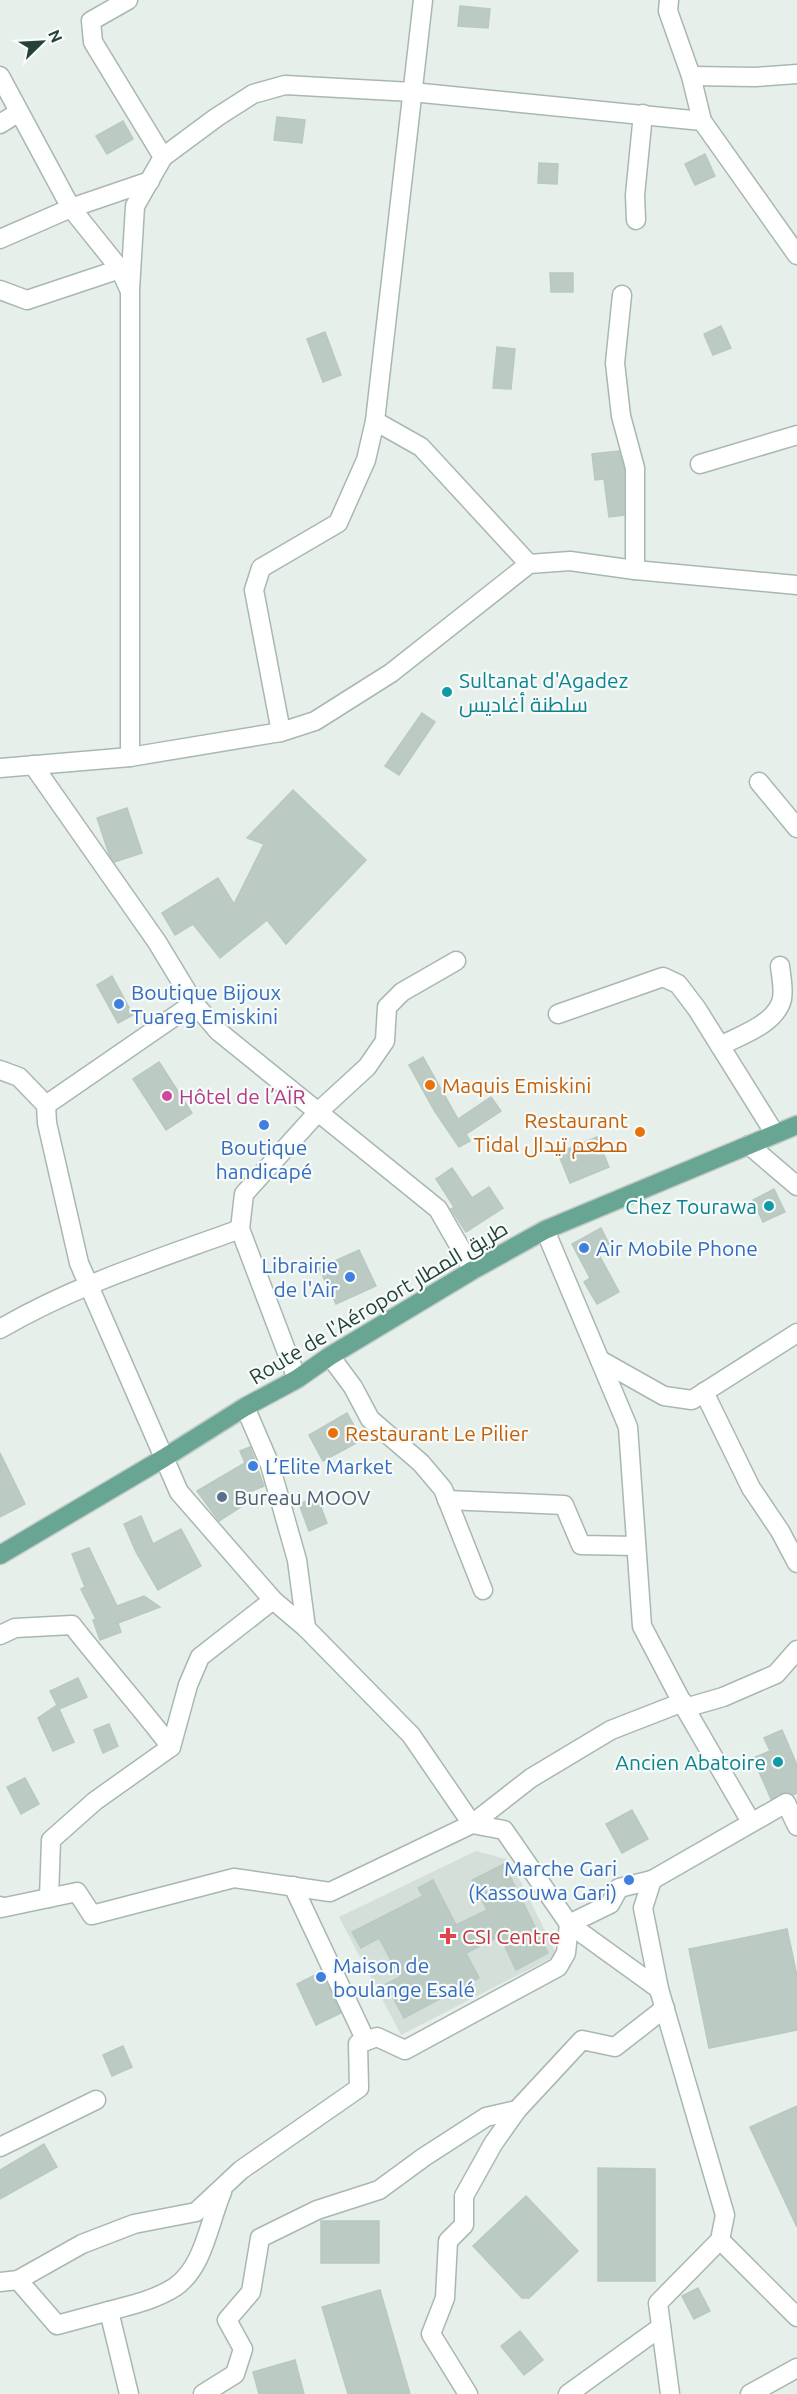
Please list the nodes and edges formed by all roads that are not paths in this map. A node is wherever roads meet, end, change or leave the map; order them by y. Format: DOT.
graph roads {
  1 [pos="128,0"];
  2 [pos="423,0"];
  3 [pos="669,0"];
  4 [pos="797,74"];
  5 [pos="0,76"];
  6 [pos="691,76"];
  7 [pos="412,92"];
  8 [pos="19,112"];
  9 [pos="643,114"];
  10 [pos="702,121"];
  11 [pos="0,124"];
  12 [pos="163,157"];
  13 [pos="150,181"];
  14 [pos="71,208"];
  15 [pos="636,220"];
  16 [pos="0,239"];
  17 [pos="797,255"];
  18 [pos="120,269"];
  19 [pos="0,290"];
  20 [pos="130,290"];
  21 [pos="622,295"];
  22 [pos="375,421"];
  23 [pos="797,435"];
  24 [pos="700,464"];
  25 [pos="529,564"];
  26 [pos="635,570"];
  27 [pos="797,585"];
  28 [pos="281,732"];
  29 [pos="130,757"];
  30 [pos="33,765"];
  31 [pos="0,768"];
  32 [pos="759,782"];
  33 [pos="797,828"];
  34 [pos="456,961"];
  35 [pos="780,966"];
  36 [pos="194,1003"];
  37 [pos="558,1014"];
  38 [pos="720,1046"];
  39 [pos="0,1070"];
  40 [pos="45,1105"];
  41 [pos="318,1112"];
  42 [pos="797,1125"];
  43 [pos="775,1134"];
  44 [pos="749,1144"];
  45 [pos="797,1186"];
  46 [pos="240,1229"];
  47 [pos="545,1230"];
  48 [pos="473,1270"];
  49 [pos="88,1284"];
  50 [pos="0,1329"];
  51 [pos="797,1333"];
  52 [pos="330,1356"];
  53 [pos="600,1360"];
  54 [pos="297,1379"];
  55 [pos="704,1392"];
  56 [pos="245,1407"];
  57 [pos="164,1458"];
  58 [pos="447,1500"];
  59 [pos="636,1546"];
  60 [pos="0,1555"];
  61 [pos="797,1563"];
  62 [pos="483,1590"];
  63 [pos="273,1600"];
  64 [pos="306,1628"];
  65 [pos="0,1635"];
  66 [pos="797,1650"];
  67 [pos="684,1705"];
  68 [pos="171,1747"];
  69 [pos="751,1822"];
  70 [pos="472,1824"];
  71 [pos="797,1826"];
  72 [pos="652,1880"];
  73 [pos="293,1886"];
  74 [pos="49,1898"];
  75 [pos="0,1907"];
  76 [pos="569,1924"];
  77 [pos="659,1989"];
  78 [pos="664,2008"];
  79 [pos="366,2042"];
  80 [pos="96,2100"];
  81 [pos="517,2110"];
  82 [pos="0,2148"];
  83 [pos="226,2184"];
  84 [pos="720,2240"];
  85 [pos="9,2281"];
  86 [pos="109,2311"];
  87 [pos="797,2317"];
  88 [pos="661,2327"];
  89 [pos="797,2368"];
  90 [pos="129,2394"];
  91 [pos="203,2394"];
  92 [pos="468,2394"];
  93 [pos="568,2394"];
  94 [pos="669,2394"];
  95 [pos="750,2394"];
  1 -- 12 [label="street"];
  2 -- 7 [label="street"];
  3 -- 6 [label="street"];
  4 -- 6 [label="street"];
  5 -- 8 [label="street"];
  6 -- 10 [label="street"];
  7 -- 9 [label="street"];
  7 -- 12 [label="street"];
  7 -- 22 [label="street"];
  8 -- 11 [label="street"];
  8 -- 14 [label="street"];
  9 -- 10 [label="street"];
  9 -- 15 [label="street"];
  10 -- 17 [label="street"];
  12 -- 13 [label="street"];
  13 -- 14 [label="street"];
  13 -- 20 [label="street"];
  14 -- 16 [label="street"];
  14 -- 18 [label="street"];
  18 -- 19 [label="street"];
  18 -- 20 [label="street"];
  20 -- 29 [label="street"];
  21 -- 26 [label="street"];
  22 -- 25 [label="street"];
  22 -- 28 [label="street"];
  23 -- 24 [label="street"];
  25 -- 26 [label="street"];
  25 -- 28 [label="street"];
  26 -- 27 [label="street"];
  28 -- 29 [label="street"];
  29 -- 30 [label="street"];
  30 -- 31 [label="street"];
  30 -- 36 [label="street"];
  32 -- 33 [label="street"];
  34 -- 41 [label="street"];
  35 -- 38 [label="street"];
  36 -- 40 [label="street"];
  36 -- 41 [label="street"];
  37 -- 38 [label="street"];
  38 -- 43 [label="street"];
  39 -- 40 [label="street"];
  40 -- 49 [label="street"];
  41 -- 46 [label="street"];
  41 -- 48 [label="street"];
  42 -- 43 [label="main road, Route de l'Aéroport طريق المطار"];
  43 -- 44 [label="main road, Route de l'Aéroport طريق المطار"];
  44 -- 45 [label="street"];
  44 -- 47 [label="main road, Route de l'Aéroport طريق المطار"];
  46 -- 49 [label="street"];
  46 -- 54 [label="street"];
  47 -- 48 [label="main road, Route de l'Aéroport طريق المطار"];
  47 -- 53 [label="street"];
  48 -- 52 [label="main road, Route de l'Aéroport طريق المطار"];
  49 -- 50 [label="street"];
  49 -- 57 [label="street"];
  51 -- 55 [label="street"];
  52 -- 54 [label="main road, Route de l'Aéroport طريق المطار"];
  52 -- 58 [label="street"];
  53 -- 55 [label="street"];
  53 -- 59 [label="street"];
  54 -- 56 [label="main road, Route de l'Aéroport طريق المطار"];
  55 -- 61 [label="street"];
  56 -- 57 [label="main road, Route de l'Aéroport طريق المطار"];
  56 -- 64 [label="street"];
  57 -- 60 [label="main road, Route de l'Aéroport طريق المطار"];
  57 -- 63 [label="street"];
  58 -- 59 [label="street"];
  58 -- 62 [label="street"];
  59 -- 67 [label="street"];
  63 -- 64 [label="street"];
  63 -- 68 [label="street"];
  64 -- 70 [label="street"];
  65 -- 68 [label="street"];
  66 -- 67 [label="street"];
  67 -- 69 [label="street"];
  67 -- 70 [label="street"];
  68 -- 74 [label="street"];
  69 -- 71 [label="street"];
  69 -- 72 [label="street"];
  70 -- 73 [label="street"];
  70 -- 76 [label="street"];
  72 -- 76 [label="street"];
  72 -- 77 [label="street"];
  73 -- 74 [label="street"];
  73 -- 79 [label="street"];
  74 -- 75 [label="street"];
  76 -- 77 [label="street"];
  76 -- 79 [label="street"];
  77 -- 78 [label="street"];
  78 -- 81 [label="street"];
  78 -- 84 [label="street"];
  79 -- 83 [label="street"];
  80 -- 82 [label="street"];
  81 -- 91 [label="street"];
  81 -- 92 [label="street"];
  83 -- 85 [label="street"];
  83 -- 86 [label="street"];
  84 -- 87 [label="street"];
  84 -- 88 [label="street"];
  85 -- 86 [label="street"];
  86 -- 90 [label="street"];
  88 -- 93 [label="street"];
  88 -- 94 [label="street"];
  89 -- 95 [label="street"];
}
